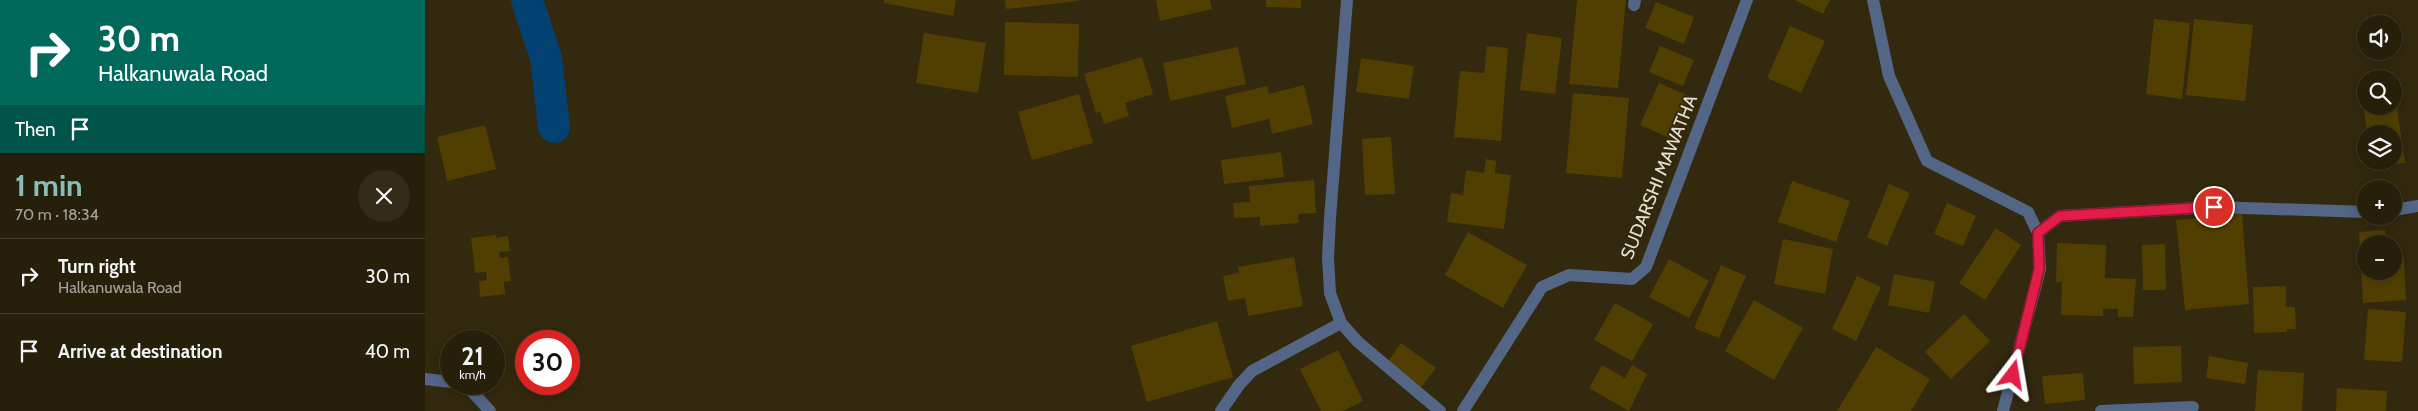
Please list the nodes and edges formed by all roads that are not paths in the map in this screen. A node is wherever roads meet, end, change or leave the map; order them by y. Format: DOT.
graph roads {
  1 [pos="1347,0"];
  2 [pos="1747,0"];
  3 [pos="1873,0"];
  4 [pos="2418,206"];
  5 [pos="2402,209"];
  6 [pos="2357,212"];
  7 [pos="2038,233"];
  8 [pos="1341,323"];
  9 [pos="425,379"];
  10 [pos="440,381"];
  11 [pos="475,395"];
  12 [pos="2193,408"];
  13 [pos="490,411"];
  14 [pos="1221,411"];
  15 [pos="1440,411"];
  16 [pos="1463,411"];
  17 [pos="2004,411"];
  18 [pos="2101,411"];
  1 -- 8 [label="street"];
  2 -- 16 [label="street, SUDARSHI MAWATHA"];
  3 -- 7 [label="street"];
  4 -- 5 [label="street"];
  6 -- 7 [label="street"];
  7 -- 17 [label="street"];
  8 -- 14 [label="street"];
  8 -- 15 [label="street"];
  9 -- 10 [label="street"];
  11 -- 13 [label="street"];
  12 -- 18 [label="street"];
}
